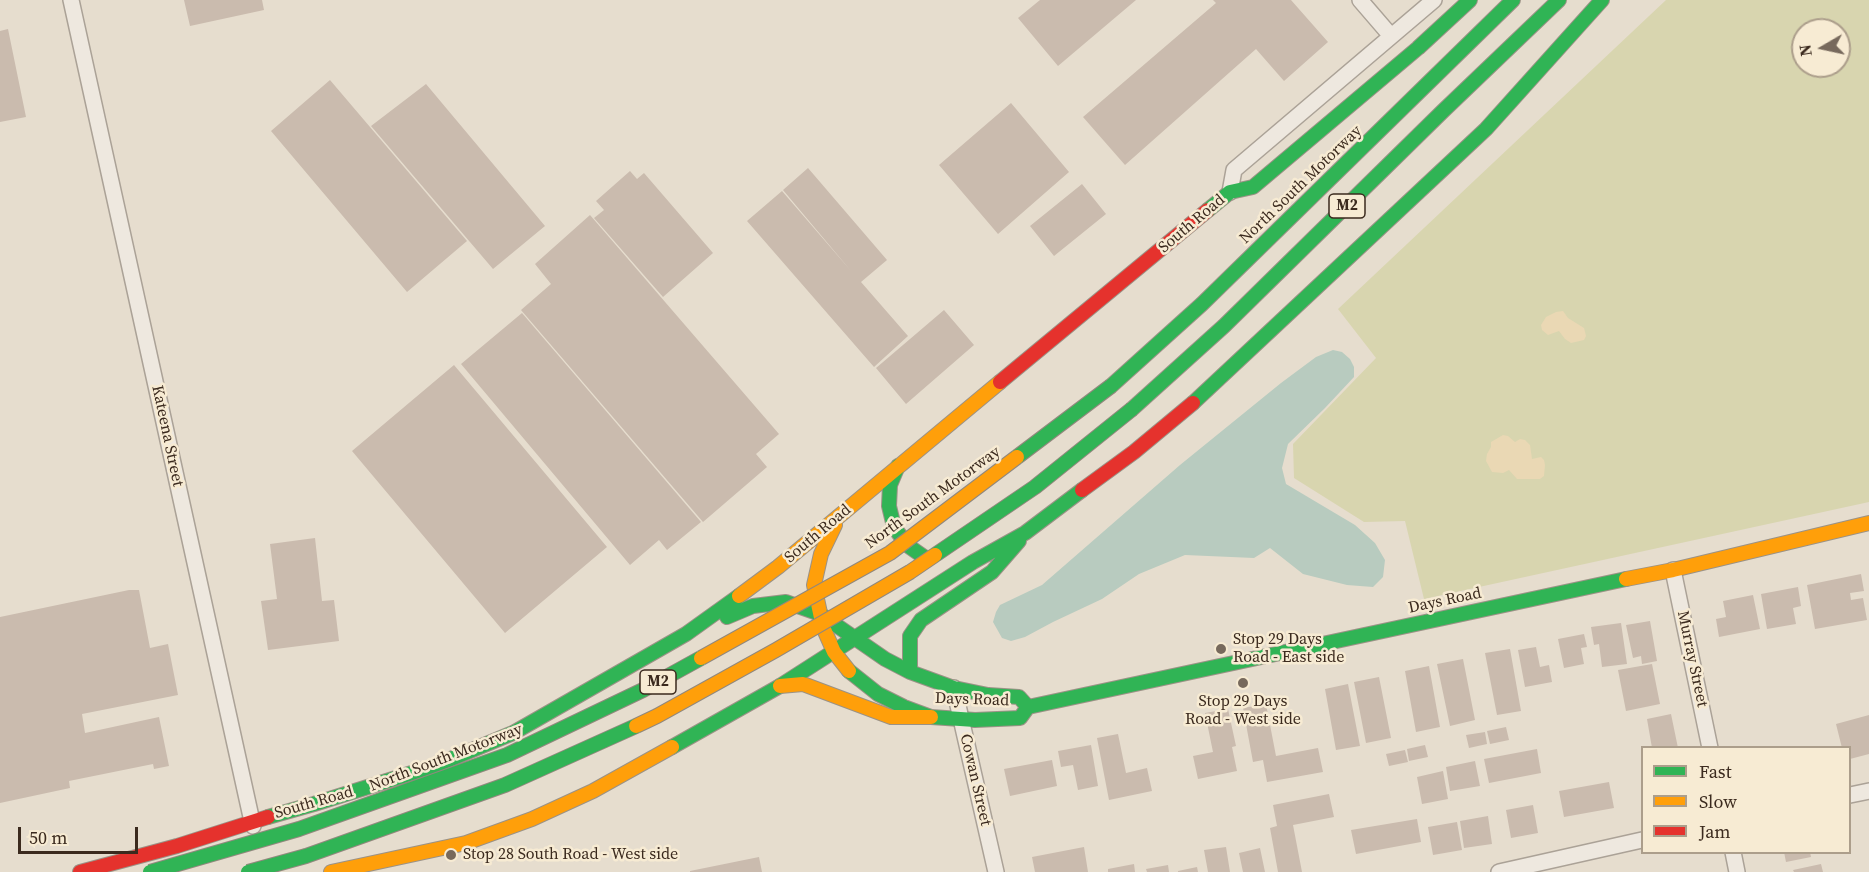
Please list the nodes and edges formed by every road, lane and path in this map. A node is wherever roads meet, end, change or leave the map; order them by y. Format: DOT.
graph roads {
  1 [pos="71,0"];
  2 [pos="1360,0"];
  3 [pos="1434,0"];
  4 [pos="1470,0"];
  5 [pos="1513,0"];
  6 [pos="1559,0"];
  7 [pos="1602,0"];
  8 [pos="1390,36"];
  9 [pos="1230,192"];
  10 [pos="898,466"];
  11 [pos="1869,523"];
  12 [pos="1025,533"];
  13 [pos="973,562"];
  14 [pos="1673,570"];
  15 [pos="820,614"];
  16 [pos="686,634"];
  17 [pos="855,638"];
  18 [pos="655,652"];
  19 [pos="834,652"];
  20 [pos="910,672"];
  21 [pos="780,686"];
  22 [pos="954,688"];
  23 [pos="1028,707"];
  24 [pos="931,717"];
  25 [pos="961,719"];
  26 [pos="696,734"];
  27 [pos="1710,746"];
  28 [pos="1869,790"];
  29 [pos="1851,795"];
  30 [pos="252,821"];
  31 [pos="1641,840"];
  32 [pos="1733,854"];
  33 [pos="80,872"];
  34 [pos="150,872"];
  35 [pos="248,872"];
  36 [pos="264,872"];
  37 [pos="331,872"];
  38 [pos="996,872"];
  39 [pos="1500,872"];
  40 [pos="1737,872"];
  1 -- 30 [label="street, Kateena Street"];
  2 -- 8 [label="street"];
  3 -- 8 [label="street, South Road"];
  4 -- 9 [label="main road"];
  5 -- 34 [label="main road, North South Motorway / M2, bridge"];
  6 -- 35 [label="main road, M2, bridge"];
  7 -- 12 [label="main road"];
  8 -- 9 [label="street, South Road"];
  9 -- 10 [label="main road, South Road"];
  10 -- 13 [label="main road"];
  10 -- 15 [label="main road, Days Road"];
  10 -- 16 [label="main road, South Road"];
  11 -- 14 [label="main road, Days Road"];
  12 -- 13 [label="main road"];
  12 -- 20 [label="main road"];
  13 -- 17 [label="main road"];
  14 -- 23 [label="main road, Days Road"];
  14 -- 27 [label="street, Murray Street"];
  15 -- 16 [label="main road, Days Road"];
  15 -- 17 [label="main road, Days Road"];
  15 -- 19 [label="main road, Days Road"];
  16 -- 18 [label="main road, South Road"];
  17 -- 19 [label="main road"];
  17 -- 20 [label="main road, Days Road"];
  18 -- 26 [label="main road"];
  18 -- 30 [label="main road, South Road"];
  19 -- 21 [label="main road"];
  19 -- 24 [label="main road, Days Road"];
  20 -- 22 [label="main road, Days Road"];
  21 -- 24 [label="main road"];
  21 -- 26 [label="main road"];
  22 -- 23 [label="main road, Days Road"];
  22 -- 25 [label="street, Cowan Street"];
  23 -- 25 [label="main road, Days Road"];
  24 -- 25 [label="main road, Days Road"];
  25 -- 38 [label="street, Cowan Street"];
  26 -- 37 [label="main road"];
  28 -- 29 [label="street"];
  30 -- 33 [label="main road, South Road"];
  30 -- 36 [label="street, Kateena Street"];
  31 -- 39 [label="street"];
  32 -- 40 [label="street"];
}
